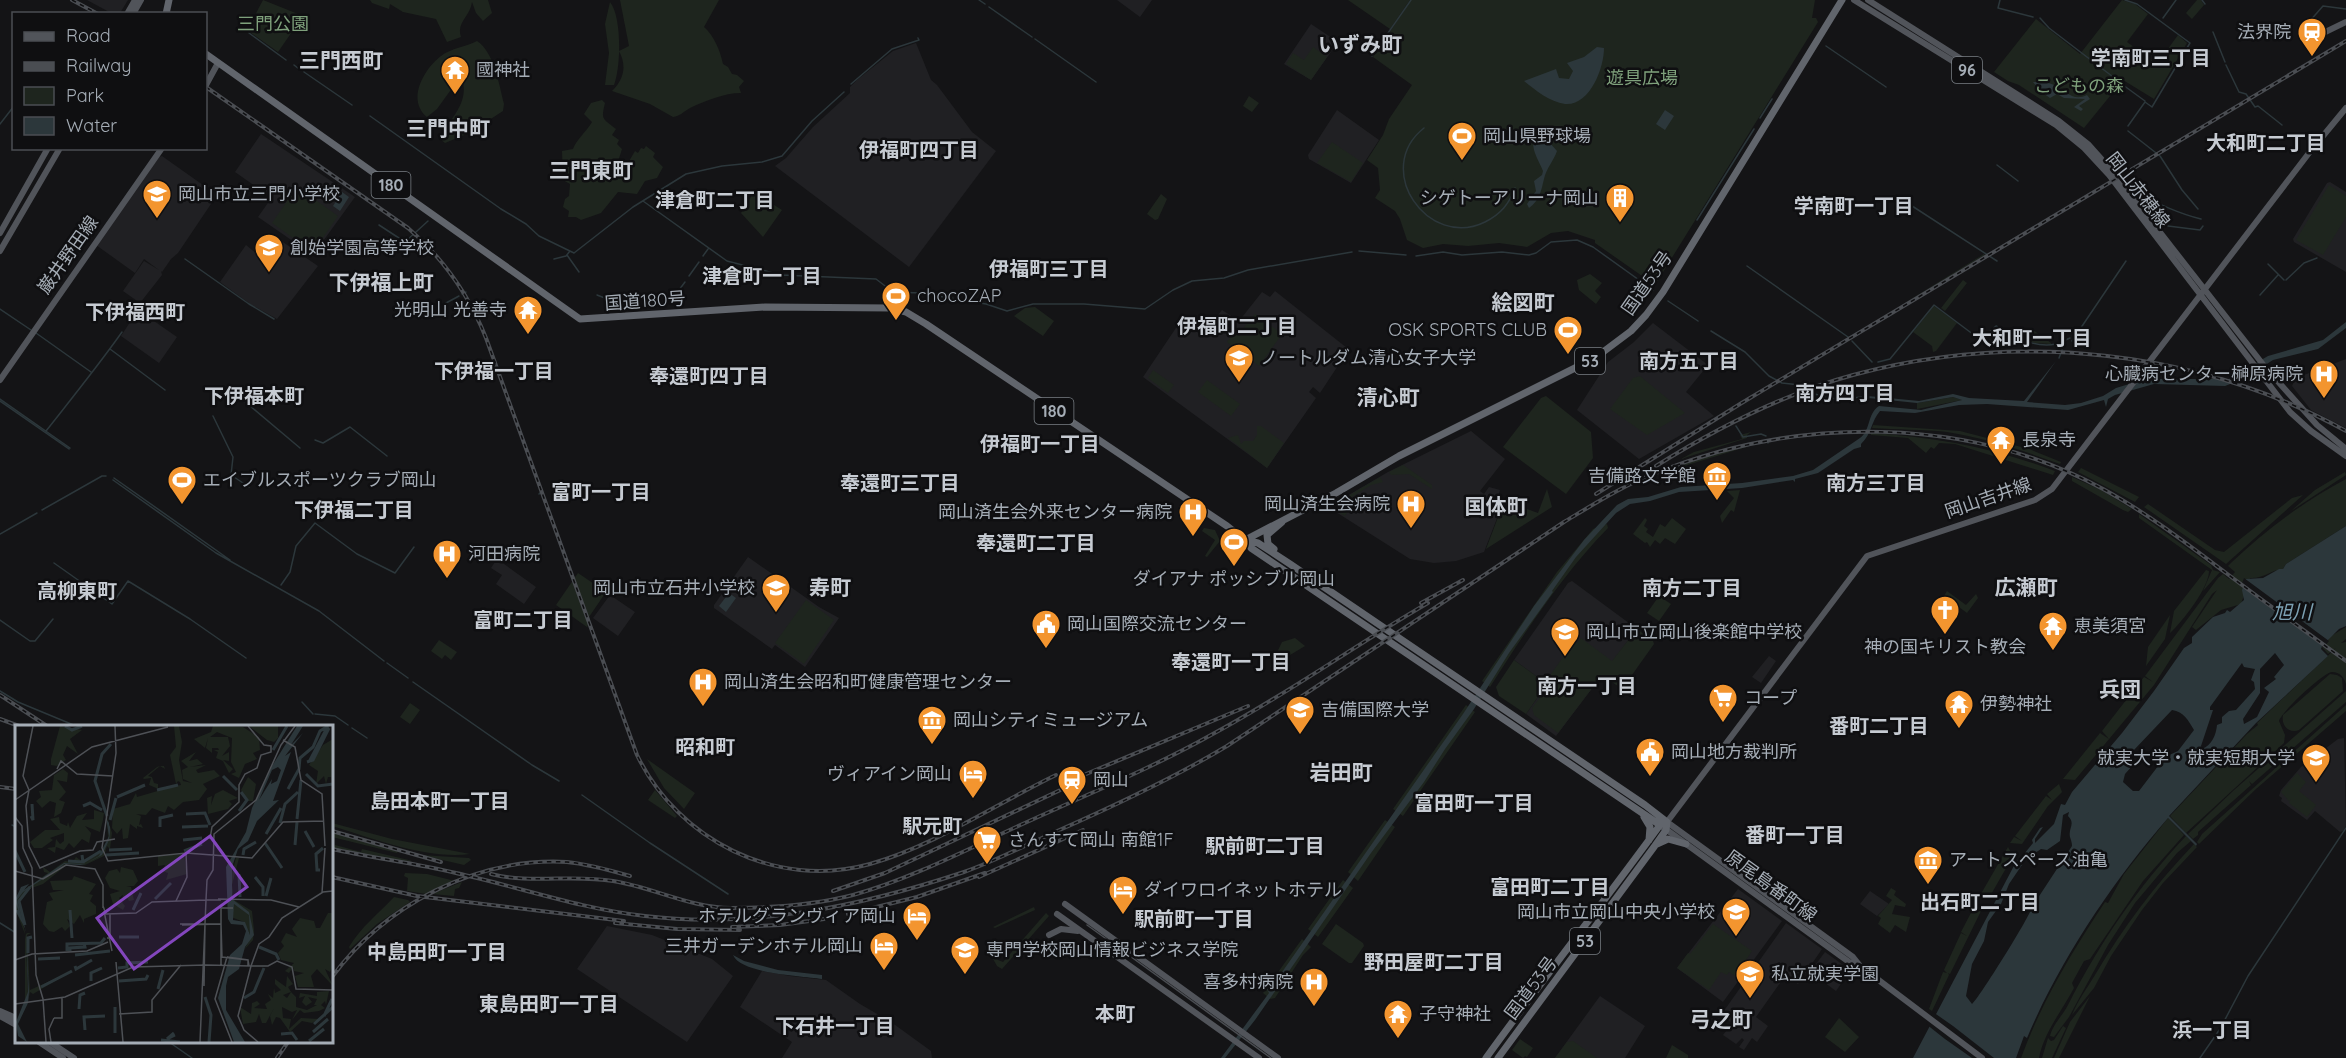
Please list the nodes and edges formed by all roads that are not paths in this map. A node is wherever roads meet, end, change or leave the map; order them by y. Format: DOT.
graph roads {
  1 [pos="1842,0"];
  2 [pos="1854,0"];
  3 [pos="1868,0"];
  4 [pos="2346,22"];
  5 [pos="2313,38"];
  6 [pos="207,55"];
  7 [pos="218,63"];
  8 [pos="207,83"];
  9 [pos="2346,108"];
  10 [pos="2080,140"];
  11 [pos="47,150"];
  12 [pos="59,150"];
  13 [pos="161,150"];
  14 [pos="0,233"];
  15 [pos="0,251"];
  16 [pos="2203,292"];
  17 [pos="0,380"];
  18 [pos="2346,449"];
  19 [pos="2346,456"];
  20 [pos="1286,518"];
  21 [pos="1245,540"];
  22 [pos="1290,564"];
  23 [pos="1478,696"];
  24 [pos="1641,812"];
  25 [pos="1665,826"];
  26 [pos="1651,844"];
  27 [pos="1686,844"];
  28 [pos="1065,904"];
  29 [pos="1057,914"];
  30 [pos="1082,932"];
  31 [pos="1049,935"];
  32 [pos="1864,969"];
  33 [pos="0,1011"];
  34 [pos="0,1016"];
  35 [pos="15,1018"];
  36 [pos="15,1024"];
  37 [pos="42,1043"];
  38 [pos="53,1043"];
  39 [pos="63,1058"];
  40 [pos="74,1058"];
  41 [pos="1259,1058"];
  42 [pos="1278,1058"];
  43 [pos="1486,1058"];
  44 [pos="1498,1058"];
  45 [pos="1982,1058"];
  1 -- 20 [label="highway, 国道53号 / 53"];
  2 -- 10 [label="main road, 岡山赤穂線 / 96"];
  3 -- 10 [label="main road, 岡山赤穂線 / 96"];
  4 -- 5 [label="main road"];
  6 -- 7 [label="highway, 国道180号 / 180"];
  7 -- 8 [label="main road"];
  7 -- 21 [label="highway, 国道180号 / 180"];
  9 -- 16 [label="main road, 岡山吉井線"];
  10 -- 16 [label="main road, 岡山赤穂線 / 96"];
  11 -- 14 [label="main road"];
  12 -- 15 [label="main road"];
  13 -- 17 [label="main road, 巌井野田線"];
  16 -- 18 [label="main road, 岡山赤穂線 / 96"];
  16 -- 19 [label="main road, 岡山赤穂線 / 96"];
  16 -- 25 [label="main road, 岡山吉井線"];
  20 -- 21 [label="highway, 国道53号 / 53"];
  20 -- 22 [label="highway"];
  21 -- 22 [label="highway"];
  21 -- 23 [label="highway"];
  22 -- 23 [label="highway"];
  23 -- 24 [label="highway"];
  23 -- 25 [label="highway"];
  24 -- 25 [label="highway"];
  24 -- 26 [label="highway"];
  25 -- 26 [label="highway, 国道53号 / 53"];
  25 -- 27 [label="main road, 原尾島番町線"];
  25 -- 32 [label="main road, 原尾島番町線"];
  26 -- 27 [label="highway"];
  26 -- 43 [label="highway, 国道53号 / 53"];
  26 -- 44 [label="highway, 国道53号 / 53"];
  27 -- 32 [label="main road, 原尾島番町線"];
  28 -- 42 [label="main road"];
  29 -- 30 [label="main road"];
  30 -- 31 [label="main road"];
  30 -- 41 [label="main road"];
  32 -- 45 [label="main road, 原尾島番町線"];
  33 -- 35 [label="main road"];
  34 -- 36 [label="main road"];
  37 -- 39 [label="main road"];
  38 -- 40 [label="main road"];
}
